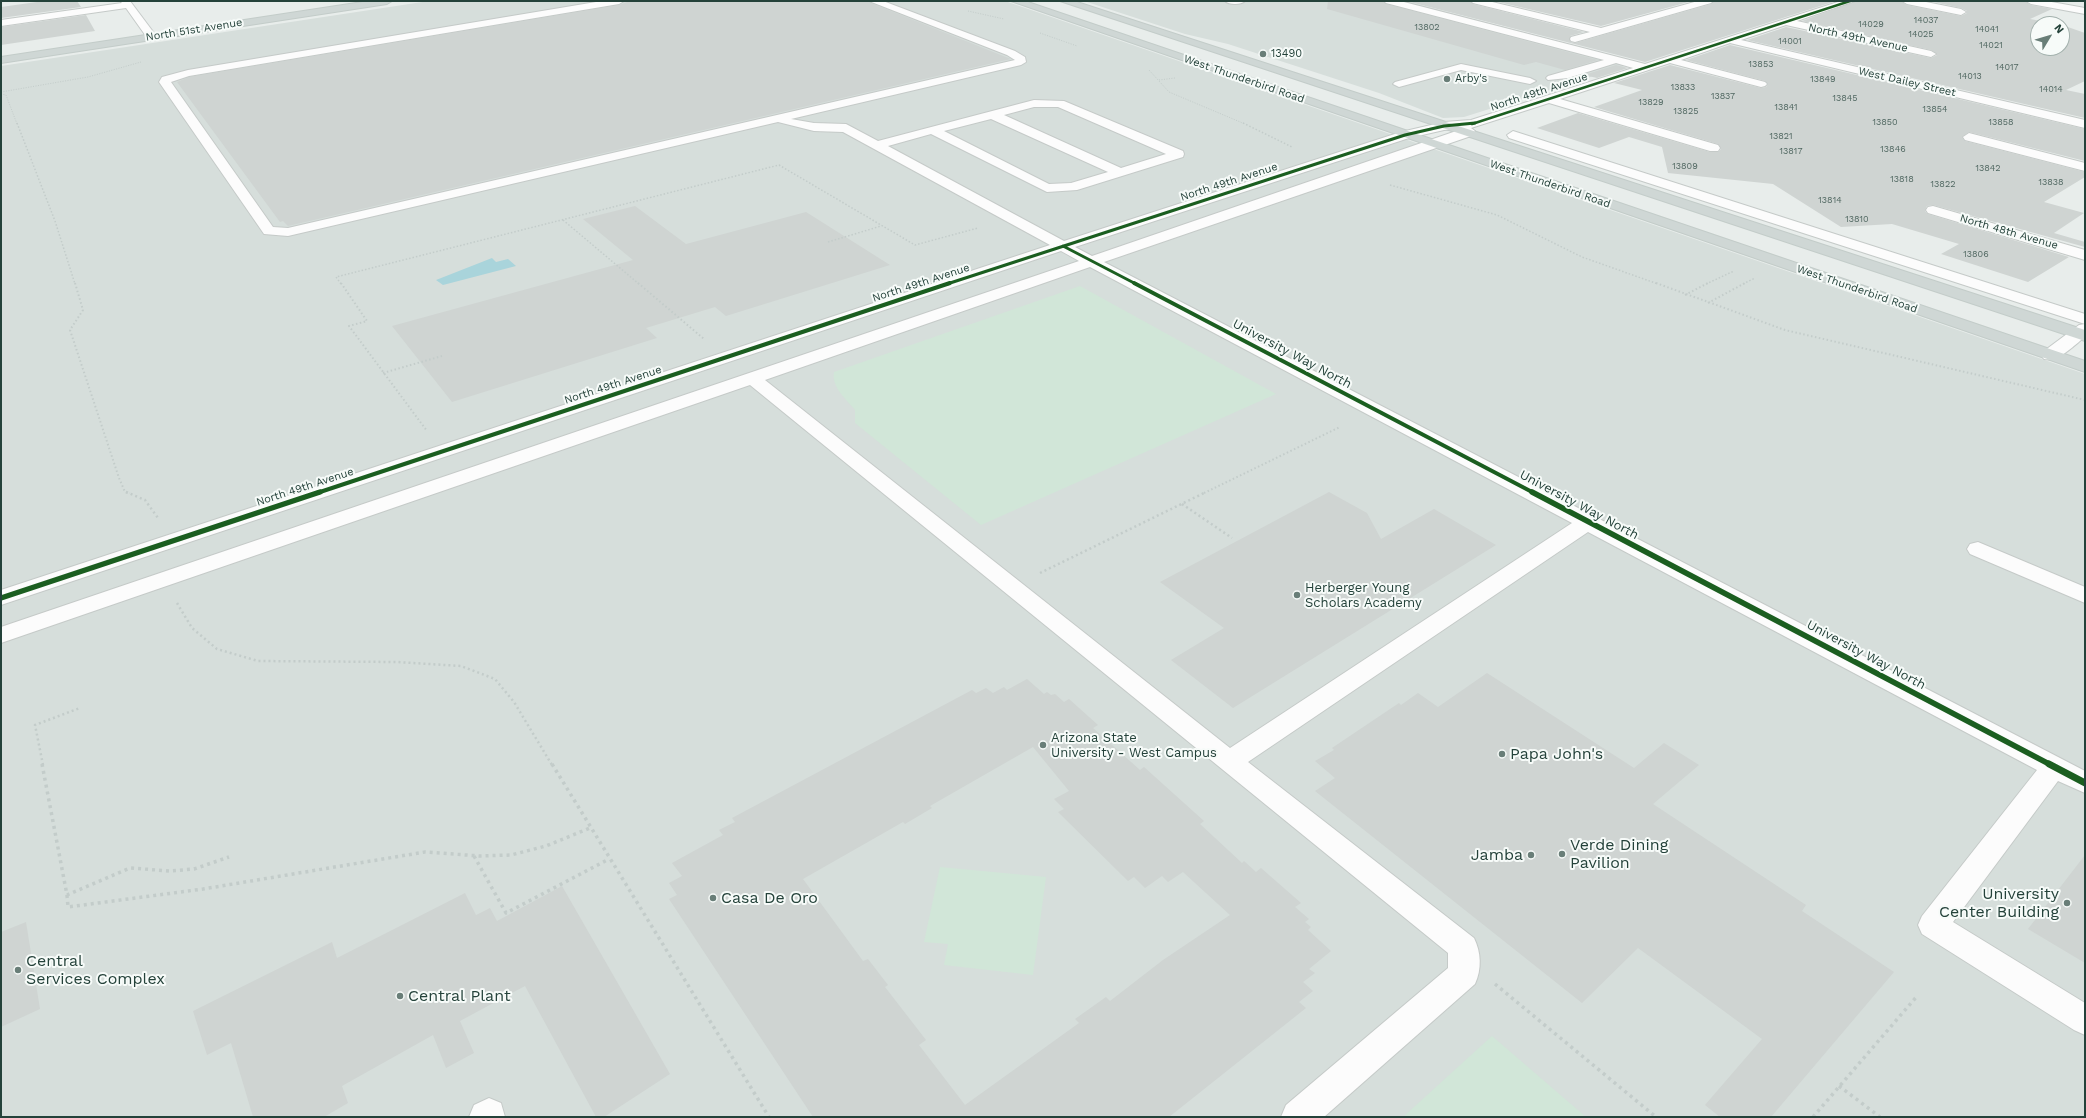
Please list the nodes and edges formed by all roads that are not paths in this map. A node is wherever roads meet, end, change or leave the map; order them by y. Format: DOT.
graph roads {
  1 [pos="387,1"];
  2 [pos="619,1"];
  3 [pos="874,1"];
  4 [pos="1016,1"];
  5 [pos="1035,1"];
  6 [pos="1065,1"];
  7 [pos="1230,1"];
  8 [pos="1240,1"];
  9 [pos="1388,1"];
  10 [pos="1476,1"];
  11 [pos="1521,1"];
  12 [pos="1685,1"];
  13 [pos="1708,1"];
  14 [pos="1850,1"];
  15 [pos="1907,1"];
  16 [pos="2031,1"];
  17 [pos="126,3"];
  18 [pos="1698,4"];
  19 [pos="1083,7"];
  20 [pos="1500,7"];
  21 [pos="2085,11"];
  22 [pos="1961,12"];
  23 [pos="1,22"];
  24 [pos="1785,22"];
  25 [pos="1601,31"];
  26 [pos="152,37"];
  27 [pos="1575,39"];
  28 [pos="1729,40"];
  29 [pos="1192,43"];
  30 [pos="1160,51"];
  31 [pos="1931,54"];
  32 [pos="1,60"];
  33 [pos="1616,60"];
  34 [pos="1670,60"];
  35 [pos="1646,68"];
  36 [pos="1552,78"];
  37 [pos="1530,81"];
  38 [pos="1399,84"];
  39 [pos="1761,84"];
  40 [pos="1548,99"];
  41 [pos="993,115"];
  42 [pos="779,119"];
  43 [pos="2085,124"];
  44 [pos="1444,126"];
  45 [pos="1470,129"];
  46 [pos="932,130"];
  47 [pos="1405,135"];
  48 [pos="1513,135"];
  49 [pos="1969,137"];
  50 [pos="876,145"];
  51 [pos="1434,145"];
  52 [pos="1548,146"];
  53 [pos="1714,148"];
  54 [pos="1528,153"];
  55 [pos="2085,167"];
  56 [pos="1120,172"];
  57 [pos="1933,210"];
  58 [pos="1063,246"];
  59 [pos="2085,255"];
  60 [pos="1092,262"];
  61 [pos="2083,329"];
  62 [pos="2050,355"];
  63 [pos="2085,367"];
  64 [pos="752,378"];
  65 [pos="1588,522"];
  66 [pos="1978,549"];
  67 [pos="2085,596"];
  68 [pos="1,598"];
  69 [pos="1,635"];
  70 [pos="1229,762"];
  71 [pos="2054,767"];
  72 [pos="2085,783"];
  73 [pos="2085,1020"];
  74 [pos="1298,1117"];
  1 -- 26 [label="main road, North 51st Avenue"];
  2 -- 42 [label="street"];
  3 -- 42 [label="street"];
  4 -- 30 [label="main road, West Thunderbird Road"];
  5 -- 19 [label="main road"];
  6 -- 19 [label="main road, West Thunderbird Road"];
  7 -- 8 [label="street"];
  9 -- 33 [label="street"];
  10 -- 20 [label="street"];
  11 -- 20 [label="street"];
  12 -- 18 [label="street"];
  13 -- 18 [label="street"];
  14 -- 24 [label="street, North 49th Avenue"];
  15 -- 22 [label="street"];
  16 -- 21 [label="street"];
  17 -- 23 [label="street"];
  17 -- 26 [label="street"];
  18 -- 25 [label="street"];
  19 -- 29 [label="main road, West Thunderbird Road"];
  20 -- 25 [label="street"];
  24 -- 28 [label="street, North 49th Avenue"];
  24 -- 31 [label="street, North 49th Avenue"];
  25 -- 27 [label="street"];
  26 -- 32 [label="main road, North 51st Avenue"];
  28 -- 34 [label="street, North 49th Avenue"];
  28 -- 43 [label="street, West Dailey Street"];
  29 -- 30 [label="main road"];
  29 -- 44 [label="main road, West Thunderbird Road"];
  30 -- 47 [label="main road, West Thunderbird Road"];
  33 -- 35 [label="street"];
  33 -- 36 [label="street"];
  34 -- 35 [label="street, North 49th Avenue"];
  34 -- 39 [label="street"];
  35 -- 40 [label="street, North 49th Avenue"];
  37 -- 38 [label="street"];
  40 -- 45 [label="street, North 49th Avenue"];
  40 -- 53 [label="street, North 49th Avenue"];
  41 -- 46 [label="street"];
  41 -- 56 [label="street"];
  41 -- 56 [label="street"];
  42 -- 50 [label="street, University Way North"];
  44 -- 45 [label="street, North 49th Avenue"];
  44 -- 47 [label="street, North 49th Avenue"];
  45 -- 51 [label="street, North 49th Avenue"];
  45 -- 54 [label="main road, West Thunderbird Road"];
  46 -- 50 [label="street"];
  46 -- 56 [label="street"];
  47 -- 51 [label="main road, West Thunderbird Road"];
  47 -- 58 [label="street, North 49th Avenue"];
  48 -- 52 [label="street"];
  49 -- 55 [label="street"];
  50 -- 58 [label="street, University Way North"];
  51 -- 60 [label="street, North 49th Avenue"];
  51 -- 62 [label="main road, West Thunderbird Road"];
  52 -- 54 [label="street"];
  52 -- 61 [label="street"];
  54 -- 61 [label="main road, West Thunderbird Road"];
  57 -- 59 [label="street, North 48th Avenue"];
  58 -- 60 [label="street, University Way North"];
  58 -- 68 [label="street, North 49th Avenue"];
  60 -- 64 [label="street, North 49th Avenue"];
  60 -- 65 [label="street, University Way North"];
  61 -- 62 [label="street"];
  62 -- 63 [label="main road, West Thunderbird Road"];
  64 -- 69 [label="street, North 49th Avenue"];
  64 -- 70 [label="street"];
  65 -- 70 [label="street"];
  65 -- 71 [label="street, University Way North"];
  66 -- 67 [label="street"];
  70 -- 74 [label="street"];
  71 -- 72 [label="street, University Way North"];
  71 -- 73 [label="street"];
}
